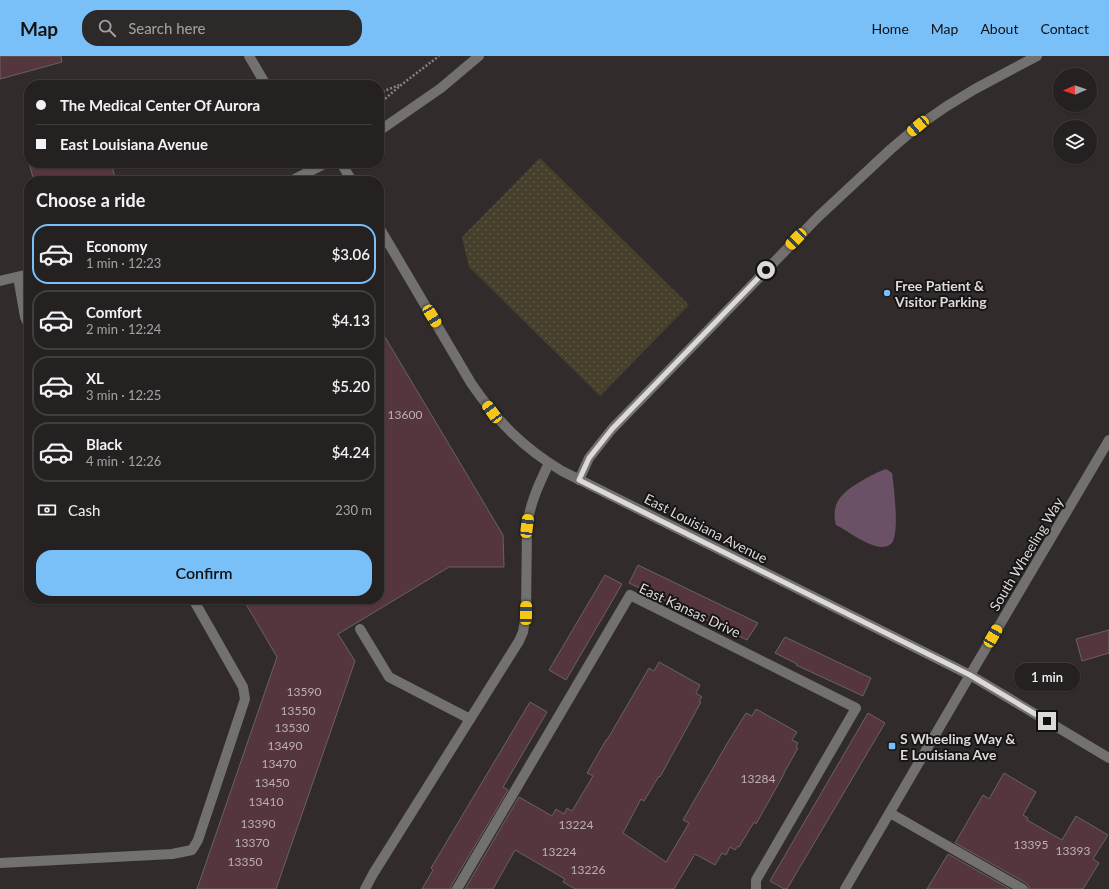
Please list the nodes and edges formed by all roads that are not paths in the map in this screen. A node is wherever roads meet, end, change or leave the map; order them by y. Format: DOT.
graph roads {
  1 [pos="249,56"];
  2 [pos="479,56"];
  3 [pos="1037,56"];
  4 [pos="263,80"];
  5 [pos="384,128"];
  6 [pos="310,168"];
  7 [pos="298,176"];
  8 [pos="384,235"];
  9 [pos="24,275"];
  10 [pos="18,277"];
  11 [pos="0,281"];
  12 [pos="24,311"];
  13 [pos="1109,440"];
  14 [pos="549,463"];
  15 [pos="579,480"];
  16 [pos="196,604"];
  17 [pos="360,629"];
  18 [pos="970,675"];
  19 [pos="470,720"];
  20 [pos="1109,758"];
  21 [pos="890,813"];
  22 [pos="0,863"];
  23 [pos="365,889"];
  24 [pos="457,889"];
  25 [pos="756,889"];
  26 [pos="845,889"];
  27 [pos="1023,889"];
  1 -- 4 [label="street"];
  2 -- 5 [label="street"];
  3 -- 15 [label="street"];
  6 -- 7 [label="street"];
  8 -- 14 [label="street, East Louisiana Avenue"];
  9 -- 10 [label="street"];
  10 -- 11 [label="street"];
  10 -- 12 [label="street"];
  13 -- 18 [label="street, South Wheeling Way"];
  14 -- 15 [label="street, East Louisiana Avenue"];
  14 -- 19 [label="street"];
  15 -- 18 [label="street, East Louisiana Avenue"];
  16 -- 22 [label="street"];
  17 -- 19 [label="street"];
  18 -- 20 [label="street, East Louisiana Avenue"];
  18 -- 21 [label="street, South Wheeling Way"];
  19 -- 23 [label="street"];
  21 -- 26 [label="street, South Wheeling Way"];
  21 -- 27 [label="street"];
  24 -- 25 [label="street, East Kansas Drive"];
}
